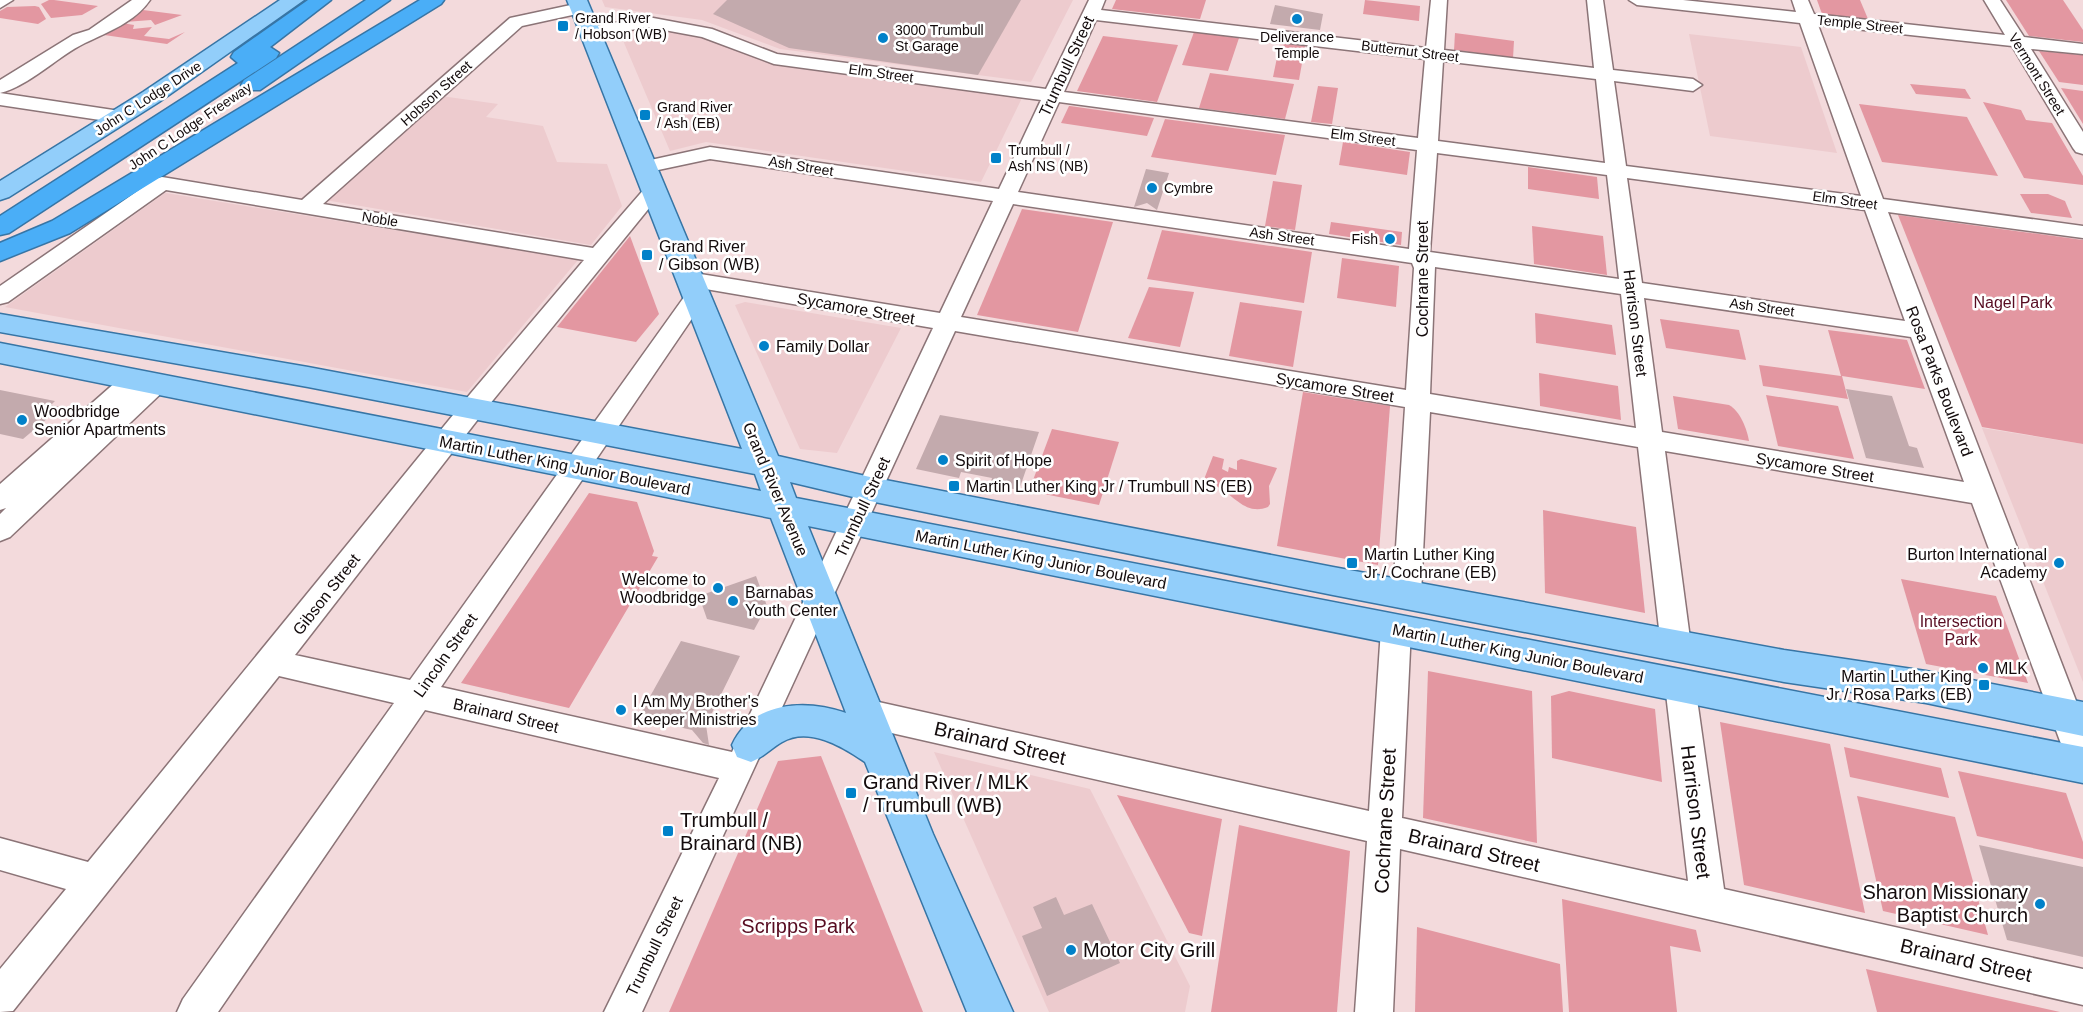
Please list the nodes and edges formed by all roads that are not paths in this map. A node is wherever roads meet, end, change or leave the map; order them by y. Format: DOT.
graph roads {
  1 [pos="5,0"];
  2 [pos="294,0"];
  3 [pos="321,0"];
  4 [pos="351,0"];
  5 [pos="380,0"];
  6 [pos="434,0"];
  7 [pos="1439,0"];
  8 [pos="1595,0"];
  9 [pos="1637,0"];
  10 [pos="1992,0"];
  11 [pos="131,2"];
  12 [pos="0,3"];
  13 [pos="579,4"];
  14 [pos="1094,7"];
  15 [pos="1803,9"];
  16 [pos="590,32"];
  17 [pos="73,38"];
  18 [pos="2017,41"];
  19 [pos="2083,49"];
  20 [pos="1437,54"];
  21 [pos="1606,75"];
  22 [pos="0,78"];
  23 [pos="1693,85"];
  24 [pos="0,88"];
  25 [pos="1052,96"];
  26 [pos="0,99"];
  27 [pos="192,102"];
  28 [pos="120,117"];
  29 [pos="1428,146"];
  30 [pos="2083,148"];
  31 [pos="1616,170"];
  32 [pos="649,179"];
  33 [pos="0,192"];
  34 [pos="1005,198"];
  35 [pos="1875,204"];
  36 [pos="307,207"];
  37 [pos="0,226"];
  38 [pos="2083,232"];
  39 [pos="0,253"];
  40 [pos="598,256"];
  41 [pos="1419,256"];
  42 [pos="1631,288"];
  43 [pos="691,289"];
  44 [pos="0,297"];
  45 [pos="0,322"];
  46 [pos="947,323"];
  47 [pos="1920,331"];
  48 [pos="0,353"];
  49 [pos="308,377"];
  50 [pos="146,382"];
  51 [pos="1419,401"];
  52 [pos="278,408"];
  53 [pos="474,409"];
  54 [pos="600,433"];
  55 [pos="1650,439"];
  56 [pos="447,441"];
  57 [pos="767,465"];
  58 [pos="575,467"];
  59 [pos="870,489"];
  60 [pos="1982,495"];
  61 [pos="0,500"];
  62 [pos="783,508"];
  63 [pos="854,522"];
  64 [pos="0,530"];
  65 [pos="1175,549"];
  66 [pos="1088,551"];
  67 [pos="1181,586"];
  68 [pos="1407,594"];
  69 [pos="820,595"];
  70 [pos="1484,609"];
  71 [pos="1396,629"];
  72 [pos="1588,629"];
  73 [pos="1676,646"];
  74 [pos="1499,649"];
  75 [pos="272,662"];
  76 [pos="1584,666"];
  77 [pos="1680,685"];
  78 [pos="417,695"];
  79 [pos="1986,699"];
  80 [pos="865,713"];
  81 [pos="2074,717"];
  82 [pos="2006,750"];
  83 [pos="880,751"];
  84 [pos="746,757"];
  85 [pos="2083,760"];
  86 [pos="2083,765"];
  87 [pos="1384,830"];
  88 [pos="0,854"];
  89 [pos="95,881"];
  90 [pos="1708,903"];
  91 [pos="2083,987"];
  92 [pos="0,998"];
  93 [pos="196,1012"];
  94 [pos="623,1012"];
  95 [pos="990,1012"];
  96 [pos="1374,1012"];
  1 -- 12 [label="street"];
  2 -- 28 [label="main road, John C Lodge Drive"];
  3 -- 27 [label="highway"];
  4 -- 27 [label="highway, John C Lodge Freeway"];
  5 -- 39 [label="highway, John C Lodge Freeway"];
  6 -- 39 [label="highway"];
  7 -- 20 [label="street, Cochrane Street"];
  8 -- 21 [label="street, Harrison Street"];
  9 -- 15 [label="street, Temple Street"];
  10 -- 18 [label="street, Vermont Street"];
  11 -- 17 [label="street"];
  13 -- 16 [label="main road, Grand River Avenue"];
  13 -- 36 [label="street, Hobson Street"];
  14 -- 20 [label="street, Butternut Street"];
  14 -- 25 [label="street, Trumbull Street"];
  15 -- 18 [label="street, Temple Street"];
  15 -- 35 [label="street, Rosa Parks Boulevard"];
  16 -- 25 [label="street, Elm Street"];
  16 -- 32 [label="main road, Grand River Avenue"];
  17 -- 22 [label="street"];
  17 -- 24 [label="street"];
  18 -- 19 [label="street, Temple Street"];
  18 -- 30 [label="street, Vermont Street"];
  20 -- 21 [label="street, Butternut Street"];
  20 -- 29 [label="street, Cochrane Street"];
  21 -- 23 [label="street, Butternut Street"];
  21 -- 31 [label="street, Harrison Street"];
  25 -- 29 [label="street, Elm Street"];
  25 -- 34 [label="street, Trumbull Street"];
  26 -- 28 [label="street"];
  27 -- 37 [label="highway, John C Lodge Freeway"];
  28 -- 33 [label="main road, John C Lodge Drive"];
  29 -- 31 [label="street, Elm Street"];
  29 -- 41 [label="street, Cochrane Street"];
  31 -- 35 [label="street, Elm Street"];
  31 -- 42 [label="street, Harrison Street"];
  32 -- 34 [label="street, Ash Street"];
  32 -- 40 [label="street, Gibson Street"];
  32 -- 43 [label="main road, Grand River Avenue"];
  34 -- 41 [label="street, Ash Street"];
  34 -- 46 [label="street, Trumbull Street"];
  35 -- 38 [label="street, Elm Street"];
  35 -- 47 [label="street, Rosa Parks Boulevard"];
  36 -- 40 [label="street, Noble"];
  36 -- 44 [label="street, Noble"];
  40 -- 53 [label="street, Gibson Street"];
  41 -- 42 [label="street, Ash Street"];
  41 -- 51 [label="street, Cochrane Street"];
  42 -- 47 [label="street, Ash Street"];
  42 -- 55 [label="street, Harrison Street"];
  43 -- 46 [label="street, Sycamore Street"];
  43 -- 54 [label="street, Lincoln Street"];
  43 -- 57 [label="main road, Grand River Avenue"];
  45 -- 49 [label="main road, Martin Luther King Junior Boulevard"];
  46 -- 51 [label="street, Sycamore Street"];
  46 -- 59 [label="street, Trumbull Street"];
  47 -- 60 [label="street, Rosa Parks Boulevard"];
  48 -- 50 [label="main road, Martin Luther King Junior Boulevard"];
  49 -- 52 [label="main road"];
  49 -- 53 [label="main road, Martin Luther King Junior Boulevard"];
  50 -- 52 [label="main road, Martin Luther King Junior Boulevard"];
  50 -- 61 [label="street"];
  50 -- 64 [label="street"];
  51 -- 55 [label="street, Sycamore Street"];
  51 -- 68 [label="street, Cochrane Street"];
  52 -- 56 [label="main road, Martin Luther King Junior Boulevard"];
  53 -- 54 [label="main road, Martin Luther King Junior Boulevard"];
  53 -- 56 [label="street, Gibson Street"];
  54 -- 57 [label="main road, Martin Luther King Junior Boulevard"];
  54 -- 58 [label="street, Lincoln Street"];
  55 -- 60 [label="street, Sycamore Street"];
  55 -- 73 [label="street, Harrison Street"];
  56 -- 58 [label="main road, Martin Luther King Junior Boulevard"];
  56 -- 75 [label="street, Gibson Street"];
  57 -- 59 [label="main road, Martin Luther King Junior Boulevard"];
  57 -- 62 [label="main road, Grand River Avenue"];
  58 -- 62 [label="main road, Martin Luther King Junior Boulevard"];
  58 -- 78 [label="street, Lincoln Street"];
  59 -- 63 [label="street, Trumbull Street"];
  59 -- 66 [label="main road, Martin Luther King Junior Boulevard"];
  60 -- 81 [label="street, Rosa Parks Boulevard"];
  62 -- 63 [label="main road, Martin Luther King Junior Boulevard"];
  62 -- 69 [label="main road, Grand River Avenue"];
  63 -- 66 [label="main road, Martin Luther King Junior Boulevard"];
  63 -- 69 [label="street, Trumbull Street"];
  65 -- 66 [label="main road, Martin Luther King Junior Boulevard"];
  65 -- 67 [label="main road"];
  65 -- 68 [label="main road, Martin Luther King Junior Boulevard"];
  66 -- 67 [label="main road, Martin Luther King Junior Boulevard"];
  67 -- 71 [label="main road, Martin Luther King Junior Boulevard"];
  68 -- 70 [label="main road, Martin Luther King Junior Boulevard"];
  69 -- 80 [label="main road, Grand River Avenue"];
  69 -- 84 [label="street, Trumbull Street"];
  70 -- 72 [label="main road, Martin Luther King Junior Boulevard"];
  70 -- 74 [label="main road"];
  71 -- 74 [label="main road, Martin Luther King Junior Boulevard"];
  71 -- 87 [label="street, Cochrane Street"];
  72 -- 73 [label="main road, Martin Luther King Junior Boulevard"];
  72 -- 76 [label="main road"];
  73 -- 79 [label="main road, Martin Luther King Junior Boulevard"];
  74 -- 76 [label="main road, Martin Luther King Junior Boulevard"];
  75 -- 78 [label="street, Brainard Street"];
  75 -- 89 [label="street, Gibson Street"];
  76 -- 77 [label="main road, Martin Luther King Junior Boulevard"];
  77 -- 82 [label="main road, Martin Luther King Junior Boulevard"];
  77 -- 90 [label="street, Harrison Street"];
  78 -- 84 [label="street, Brainard Street"];
  78 -- 93 [label="street, Lincoln Street"];
  79 -- 81 [label="main road, Martin Luther King Junior Boulevard"];
  79 -- 82 [label="main road"];
  80 -- 83 [label="main road, Grand River Avenue"];
  80 -- 87 [label="street, Brainard Street"];
  81 -- 85 [label="street, Rosa Parks Boulevard"];
  82 -- 86 [label="main road, Martin Luther King Junior Boulevard"];
  83 -- 84 [label="main road"];
  83 -- 95 [label="main road, Grand River Avenue"];
  84 -- 94 [label="street, Trumbull Street"];
  87 -- 90 [label="street, Brainard Street"];
  87 -- 96 [label="street, Cochrane Street"];
  88 -- 89 [label="street"];
  89 -- 92 [label="street, Gibson Street"];
  90 -- 91 [label="street, Brainard Street"];
}
